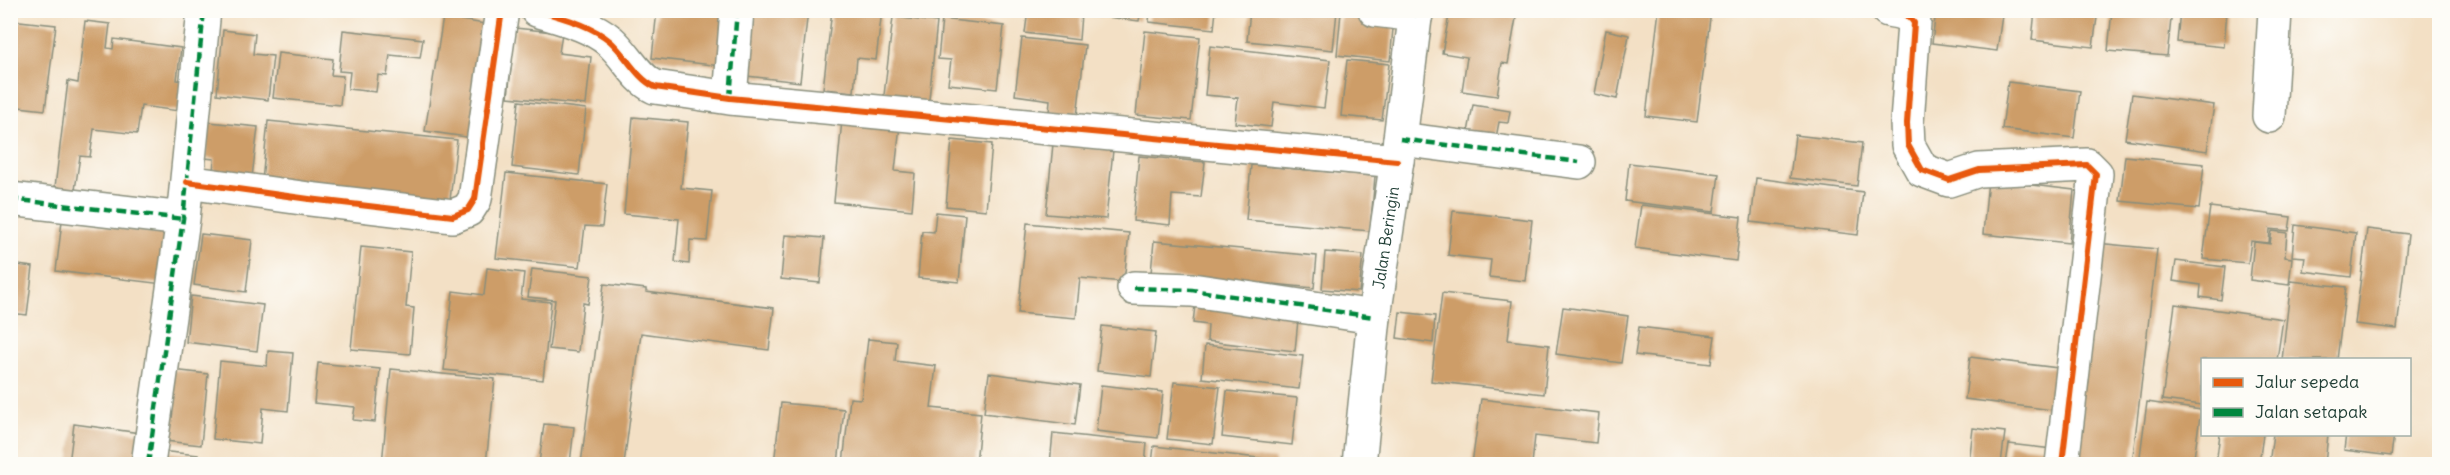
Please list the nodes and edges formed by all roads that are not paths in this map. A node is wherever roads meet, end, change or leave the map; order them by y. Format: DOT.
graph roads {
  1 [pos="204,10"];
  2 [pos="502,10"];
  3 [pos="537,10"];
  4 [pos="737,10"];
  5 [pos="1375,10"];
  6 [pos="1888,10"];
  7 [pos="2275,10"];
  8 [pos="1416,13"];
  9 [pos="730,98"];
  10 [pos="2269,116"];
  11 [pos="1399,150"];
  12 [pos="1579,162"];
  13 [pos="187,182"];
  14 [pos="10,199"];
  15 [pos="183,219"];
  16 [pos="1134,288"];
  17 [pos="1374,317"];
  18 [pos="148,465"];
  19 [pos="1359,465"];
  20 [pos="2062,465"];
  1 -- 13 [label="street"];
  2 -- 13 [label="street"];
  3 -- 9 [label="street"];
  4 -- 9 [label="street"];
  5 -- 8 [label="street"];
  6 -- 20 [label="street"];
  7 -- 10 [label="street"];
  8 -- 11 [label="street, Jalan Beringin"];
  9 -- 11 [label="street"];
  11 -- 12 [label="street"];
  11 -- 17 [label="street, Jalan Beringin"];
  13 -- 15 [label="street"];
  14 -- 15 [label="street"];
  15 -- 18 [label="street"];
  16 -- 17 [label="street"];
  17 -- 19 [label="street, Jalan Beringin"];
}
